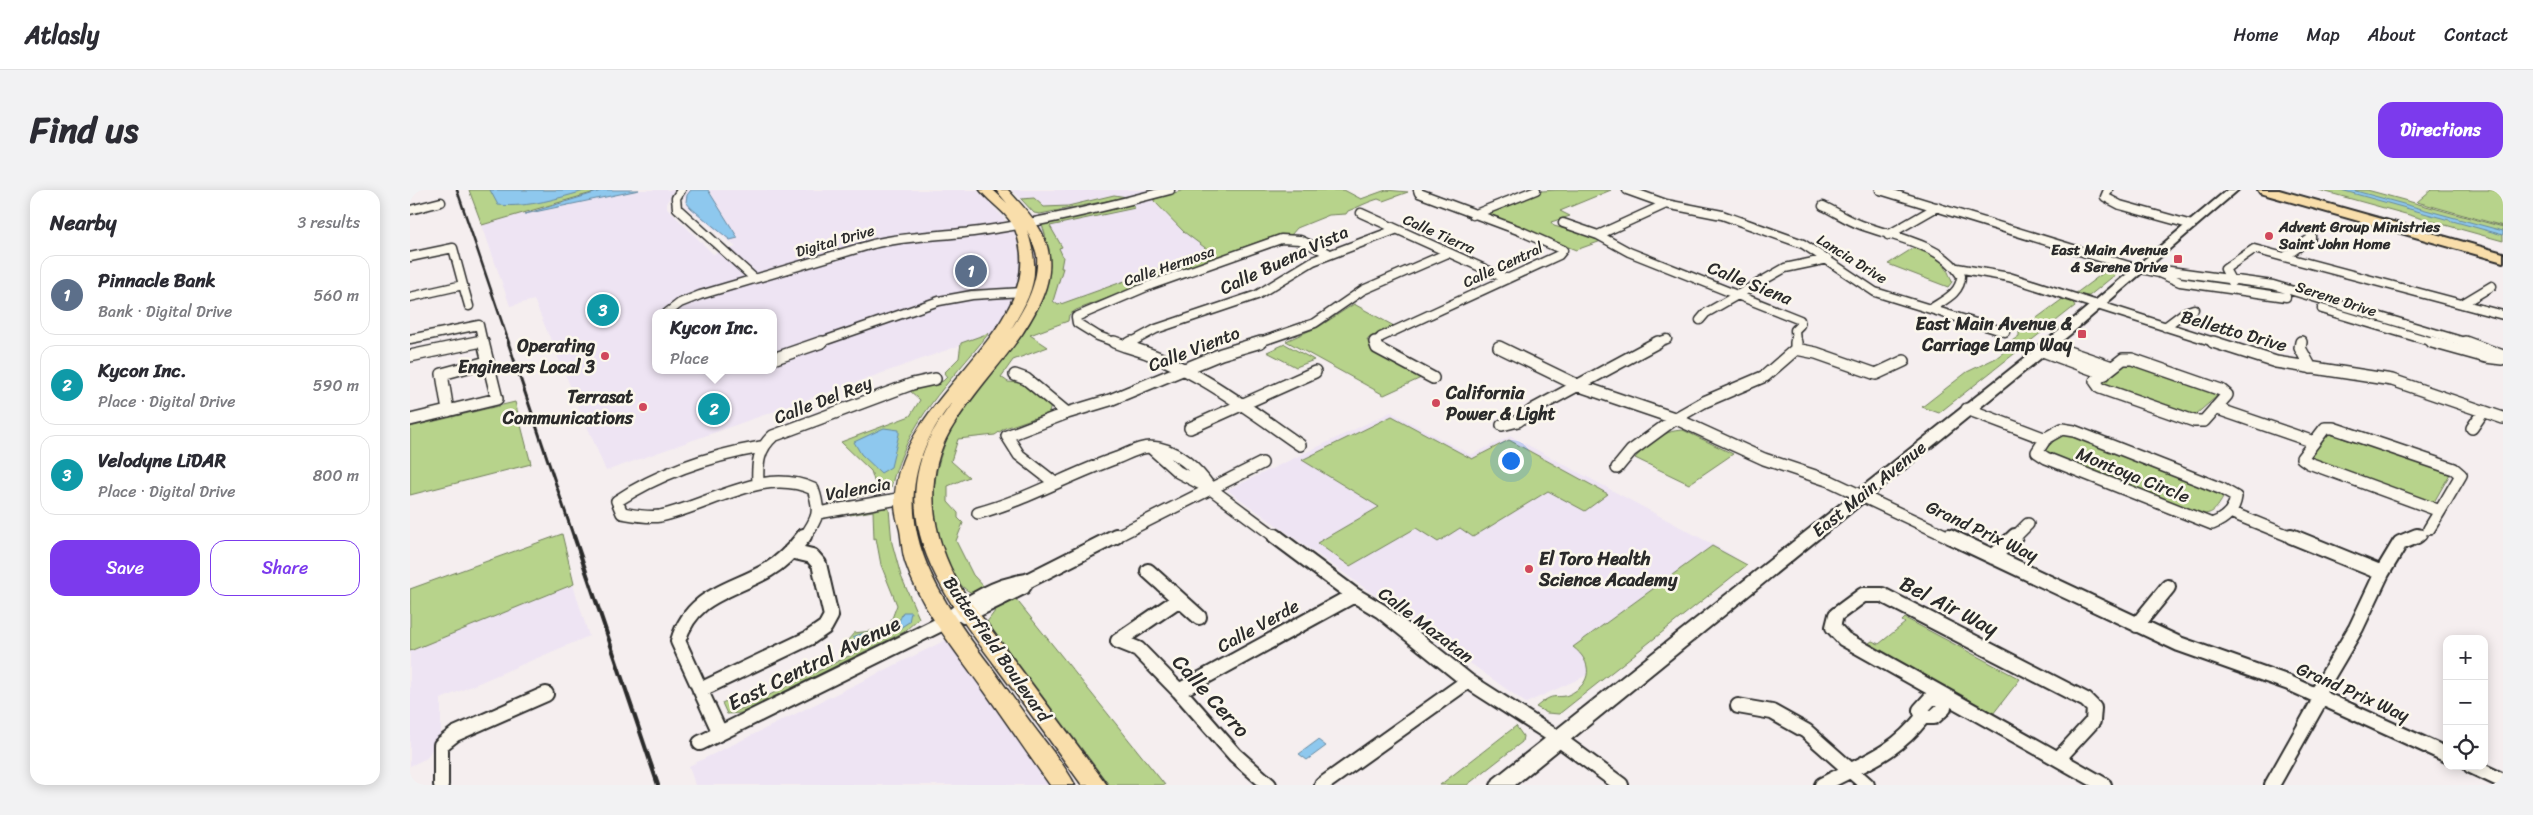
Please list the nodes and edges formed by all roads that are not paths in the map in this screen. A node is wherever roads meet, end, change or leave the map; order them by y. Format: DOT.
graph roads {
  1 [pos="681,190"];
  2 [pos="986,190"];
  3 [pos="1002,190"];
  4 [pos="1170,190"];
  5 [pos="1418,190"];
  6 [pos="1536,190"];
  7 [pos="1627,190"];
  8 [pos="1880,190"];
  9 [pos="2108,190"];
  10 [pos="2233,190"];
  11 [pos="2265,190"];
  12 [pos="2304,190"];
  13 [pos="441,202"];
  14 [pos="1666,204"];
  15 [pos="1823,206"];
  16 [pos="1936,207"];
  17 [pos="410,210"];
  18 [pos="1361,213"];
  19 [pos="1473,215"];
  20 [pos="1025,223"];
  21 [pos="1563,223"];
  22 [pos="2192,225"];
  23 [pos="1395,230"];
  24 [pos="2311,234"];
  25 [pos="1598,235"];
  26 [pos="1888,235"];
  27 [pos="2503,246"];
  28 [pos="1328,253"];
  29 [pos="1448,253"];
  30 [pos="2286,256"];
  31 [pos="410,258"];
  32 [pos="2503,258"];
  33 [pos="1828,259"];
  34 [pos="1957,268"];
  35 [pos="2141,269"];
  36 [pos="2159,273"];
  37 [pos="755,278"];
  38 [pos="2229,278"];
  39 [pos="1507,279"];
  40 [pos="463,285"];
  41 [pos="2492,286"];
  42 [pos="2237,288"];
  43 [pos="1023,292"];
  44 [pos="1738,295"];
  45 [pos="410,297"];
  46 [pos="2097,304"];
  47 [pos="2462,304"];
  48 [pos="469,306"];
  49 [pos="1932,308"];
  50 [pos="672,309"];
  51 [pos="2194,309"];
  52 [pos="2503,316"];
  53 [pos="1700,320"];
  54 [pos="2165,327"];
  55 [pos="2005,332"];
  56 [pos="1667,339"];
  57 [pos="410,340"];
  58 [pos="481,340"];
  59 [pos="2301,342"];
  60 [pos="1125,346"];
  61 [pos="1499,346"];
  62 [pos="2044,348"];
  63 [pos="1796,349"];
  64 [pos="410,356"];
  65 [pos="777,357"];
  66 [pos="2503,358"];
  67 [pos="1904,361"];
  68 [pos="487,362"];
  69 [pos="2311,368"];
  70 [pos="1184,369"];
  71 [pos="2109,370"];
  72 [pos="1315,372"];
  73 [pos="1015,375"];
  74 [pos="1434,378"];
  75 [pos="935,379"];
  76 [pos="1577,385"];
  77 [pos="1242,406"];
  78 [pos="2215,408"];
  79 [pos="1967,409"];
  80 [pos="448,411"];
  81 [pos="2483,412"];
  82 [pos="1067,413"];
  83 [pos="1674,418"];
  84 [pos="2503,418"];
  85 [pos="410,420"];
  86 [pos="1502,425"];
  87 [pos="1190,428"];
  88 [pos="2472,428"];
  89 [pos="2046,439"];
  90 [pos="2314,442"];
  91 [pos="1300,445"];
  92 [pos="761,447"];
  93 [pos="1262,464"];
  94 [pos="1617,468"];
  95 [pos="758,483"];
  96 [pos="1055,483"];
  97 [pos="1211,489"];
  98 [pos="904,495"];
  99 [pos="1861,496"];
  100 [pos="818,510"];
  101 [pos="2441,511"];
  102 [pos="2230,512"];
  103 [pos="978,514"];
  104 [pos="2028,524"];
  105 [pos="791,552"];
  106 [pos="1993,557"];
  107 [pos="1148,571"];
  108 [pos="2382,573"];
  109 [pos="2168,587"];
  110 [pos="1354,595"];
  111 [pos="1178,600"];
  112 [pos="966,610"];
  113 [pos="1199,617"];
  114 [pos="947,621"];
  115 [pos="2137,625"];
  116 [pos="1468,681"];
  117 [pos="700,690"];
  118 [pos="1179,691"];
  119 [pos="546,694"];
  120 [pos="1943,695"];
  121 [pos="2319,696"];
  122 [pos="1738,706"];
  123 [pos="720,733"];
  124 [pos="1557,738"];
  125 [pos="700,743"];
  126 [pos="2443,753"];
  127 [pos="2058,760"];
  128 [pos="2478,770"];
  129 [pos="1852,771"];
  130 [pos="2499,782"];
  131 [pos="441,785"];
  132 [pos="1063,785"];
  133 [pos="1095,785"];
  134 [pos="1269,785"];
  135 [pos="1322,785"];
  136 [pos="1501,785"];
  137 [pos="1621,785"];
  138 [pos="1822,785"];
  139 [pos="1867,785"];
  140 [pos="2104,785"];
  141 [pos="2272,785"];
  1 -- 37 [label="street"];
  2 -- 20 [label="main road, Butterfield Boulevard"];
  3 -- 20 [label="main road, Butterfield Boulevard"];
  4 -- 20 [label="street, Digital Drive"];
  5 -- 19 [label="street, Calle Central"];
  6 -- 19 [label="street"];
  7 -- 14 [label="street, Lancia Drive"];
  8 -- 16 [label="street, Serene Drive"];
  9 -- 22 [label="street"];
  10 -- 22 [label="main road, East Main Avenue"];
  11 -- 32 [label="highway"];
  12 -- 27 [label="highway"];
  13 -- 17 [label="street"];
  14 -- 25 [label="street"];
  14 -- 33 [label="street, Lancia Drive"];
  15 -- 26 [label="street"];
  16 -- 26 [label="street"];
  16 -- 35 [label="street, Serene Drive"];
  18 -- 23 [label="street, Calle Tierra"];
  19 -- 39 [label="street, Calle Central"];
  20 -- 37 [label="street, Digital Drive"];
  20 -- 43 [label="main road, Butterfield Boulevard"];
  20 -- 112 [label="main road, Butterfield Boulevard"];
  21 -- 25 [label="street, Calle Siena"];
  22 -- 35 [label="main road, East Main Avenue"];
  23 -- 28 [label="street, Calle Buena Vista"];
  23 -- 29 [label="street, Calle Tierra"];
  24 -- 30 [label="street"];
  25 -- 44 [label="street, Calle Siena"];
  26 -- 34 [label="street"];
  28 -- 60 [label="street, Calle Buena Vista"];
  28 -- 60 [label="street, Calle Hermosa"];
  29 -- 39 [label="street, Calle Tierra"];
  29 -- 70 [label="street, Calle Viento"];
  30 -- 38 [label="street"];
  30 -- 47 [label="street"];
  31 -- 40 [label="street"];
  33 -- 44 [label="street"];
  33 -- 49 [label="street, Lancia Drive"];
  34 -- 46 [label="street, Belletto Drive"];
  34 -- 49 [label="street"];
  35 -- 36 [label="street, Serene Drive"];
  35 -- 46 [label="main road, East Main Avenue"];
  36 -- 38 [label="street, Serene Drive"];
  36 -- 42 [label="street, Serene Drive"];
  37 -- 50 [label="street, Digital Drive"];
  38 -- 42 [label="street"];
  38 -- 66 [label="street, Serene Drive"];
  39 -- 74 [label="street, Calle Central"];
  40 -- 45 [label="street"];
  40 -- 48 [label="street"];
  41 -- 47 [label="street"];
  42 -- 66 [label="street, Serene Drive"];
  43 -- 65 [label="street"];
  43 -- 98 [label="main road, Butterfield Boulevard"];
  44 -- 53 [label="street"];
  44 -- 63 [label="street, Calle Siena"];
  46 -- 54 [label="street, Belletto Drive"];
  46 -- 62 [label="main road, East Main Avenue"];
  47 -- 52 [label="street"];
  49 -- 55 [label="street, Lancia Drive"];
  51 -- 54 [label="street"];
  54 -- 69 [label="street, Belletto Drive"];
  56 -- 76 [label="street"];
  57 -- 58 [label="street"];
  58 -- 64 [label="street"];
  58 -- 68 [label="street"];
  59 -- 69 [label="street"];
  60 -- 70 [label="street"];
  61 -- 76 [label="street, Grand Prix Way"];
  62 -- 71 [label="street"];
  62 -- 79 [label="main road, East Main Avenue"];
  63 -- 67 [label="street"];
  63 -- 83 [label="street"];
  68 -- 80 [label="street"];
  68 -- 80 [label="street"];
  69 -- 81 [label="street, Belletto Drive"];
  70 -- 77 [label="street"];
  70 -- 82 [label="street, Calle Viento"];
  71 -- 78 [label="street"];
  71 -- 78 [label="street"];
  72 -- 77 [label="street"];
  73 -- 82 [label="street"];
  75 -- 92 [label="street, Calle Del Rey"];
  76 -- 83 [label="street, Grand Prix Way"];
  76 -- 86 [label="street"];
  77 -- 87 [label="street"];
  77 -- 91 [label="street"];
  78 -- 90 [label="street"];
  79 -- 89 [label="street"];
  79 -- 99 [label="main road, East Main Avenue"];
  80 -- 85 [label="street"];
  81 -- 84 [label="street, Belletto Drive"];
  81 -- 88 [label="street"];
  82 -- 96 [label="street, Calle Viento"];
  83 -- 94 [label="street"];
  83 -- 99 [label="street, Grand Prix Way"];
  89 -- 102 [label="street, Montoya Circle"];
  89 -- 102 [label="street, Montoya Circle"];
  90 -- 101 [label="street"];
  90 -- 101 [label="street"];
  92 -- 95 [label="street, Calle Del Rey"];
  92 -- 95 [label="street"];
  93 -- 97 [label="street, East Central Avenue"];
  95 -- 100 [label="street"];
  96 -- 97 [label="street, Calle Mazatan"];
  96 -- 103 [label="street, Calle Mazatan"];
  97 -- 110 [label="street, Calle Mazatan"];
  97 -- 112 [label="street, East Central Avenue"];
  98 -- 100 [label="street, Valencia"];
  98 -- 114 [label="main road, Butterfield Boulevard"];
  99 -- 106 [label="street, Grand Prix Way"];
  99 -- 124 [label="main road, East Main Avenue"];
  100 -- 105 [label="street"];
  101 -- 108 [label="street"];
  102 -- 108 [label="street"];
  104 -- 106 [label="street"];
  105 -- 117 [label="street"];
  105 -- 117 [label="street"];
  106 -- 115 [label="street, Grand Prix Way"];
  107 -- 111 [label="street"];
  108 -- 121 [label="street"];
  109 -- 115 [label="street"];
  110 -- 116 [label="street, Calle Mazatan"];
  110 -- 118 [label="street, Calle Verde"];
  111 -- 113 [label="street"];
  111 -- 118 [label="street, Calle Cerro"];
  112 -- 114 [label="street, East Central Avenue"];
  112 -- 133 [label="main road, Butterfield Boulevard"];
  114 -- 123 [label="street, East Central Avenue"];
  114 -- 132 [label="main road, Butterfield Boulevard"];
  115 -- 121 [label="street, Grand Prix Way"];
  116 -- 124 [label="street, Calle Mazatan"];
  116 -- 135 [label="street"];
  117 -- 123 [label="street"];
  118 -- 134 [label="street, Calle Cerro"];
  119 -- 131 [label="street"];
  120 -- 127 [label="street, Bel Air Way"];
  120 -- 127 [label="street, Bel Air Way"];
  120 -- 129 [label="street"];
  121 -- 126 [label="street, Grand Prix Way"];
  121 -- 141 [label="street"];
  122 -- 129 [label="street"];
  123 -- 125 [label="street, East Central Avenue"];
  124 -- 136 [label="main road, East Main Avenue"];
  124 -- 137 [label="street, Calle Mazatan"];
  127 -- 140 [label="street, Bel Air Way"];
  128 -- 130 [label="street"];
  129 -- 138 [label="street"];
  129 -- 139 [label="street"];
}
